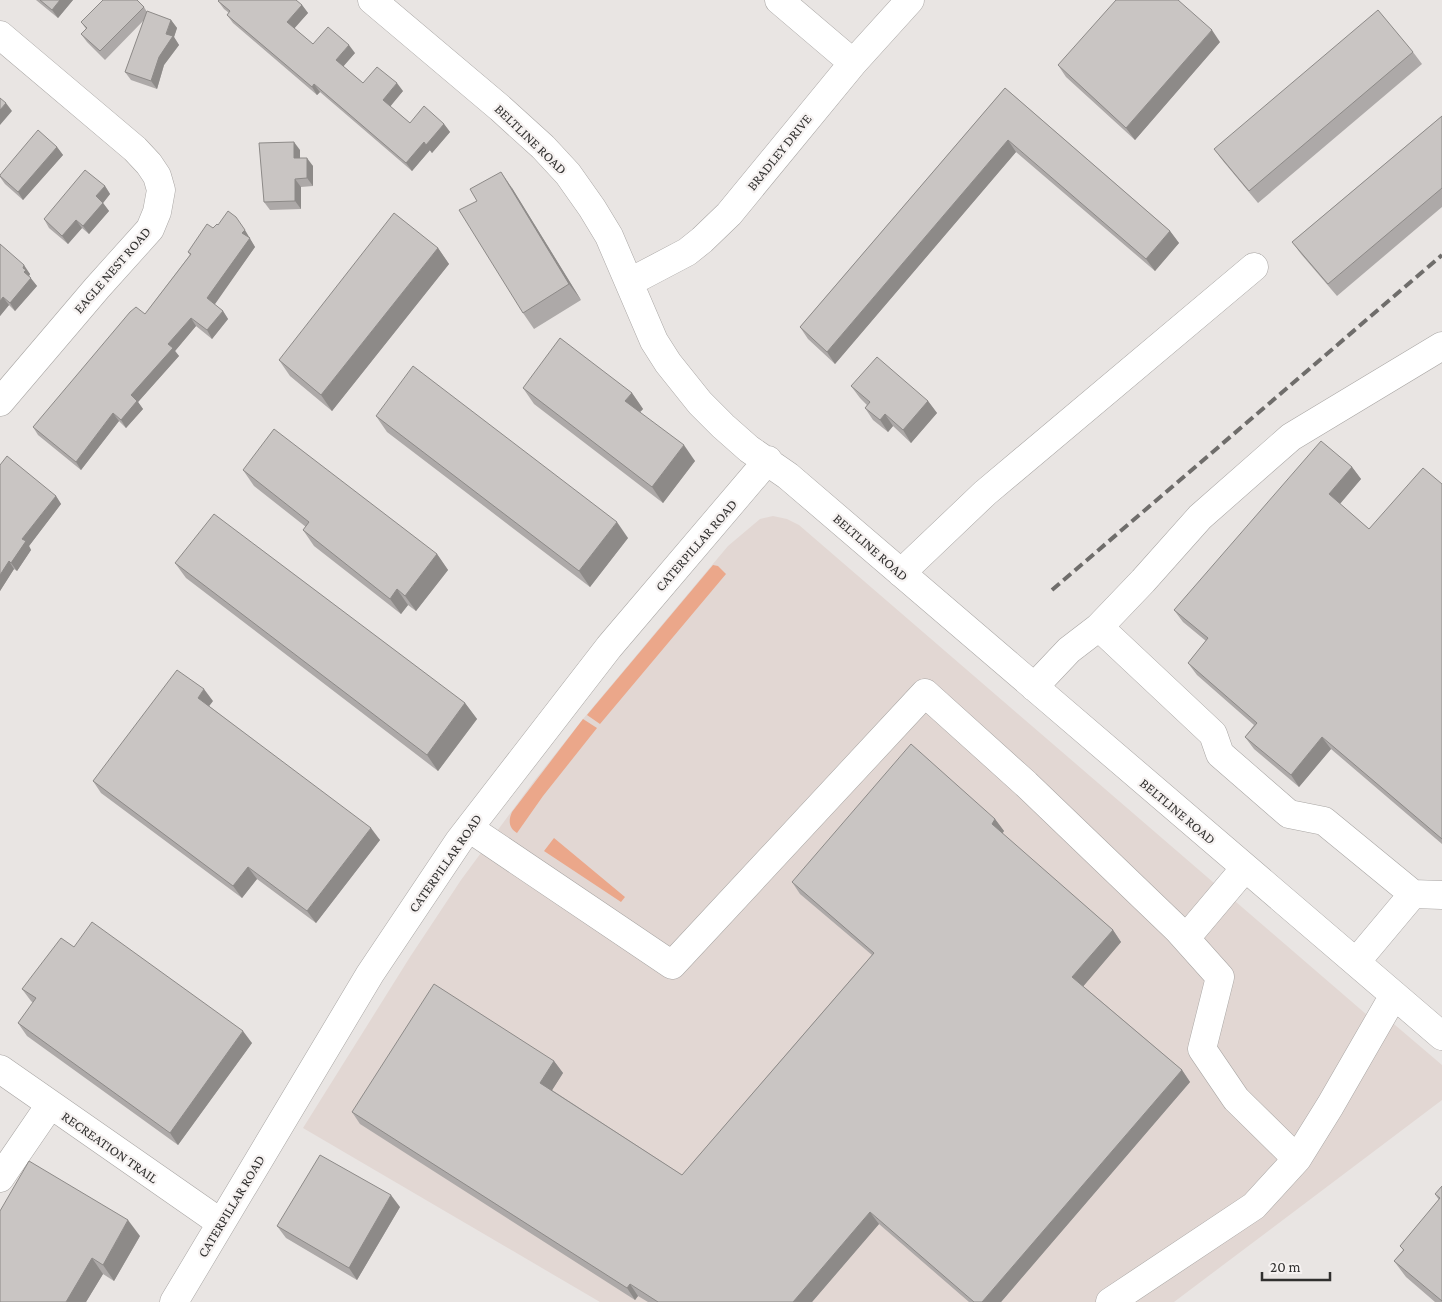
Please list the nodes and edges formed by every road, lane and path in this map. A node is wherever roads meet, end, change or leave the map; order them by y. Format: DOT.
graph roads {
  1 [pos="372,0"];
  2 [pos="779,0"];
  3 [pos="910,0"];
  4 [pos="0,36"];
  5 [pos="853,63"];
  6 [pos="1254,267"];
  7 [pos="630,282"];
  8 [pos="1442,346"];
  9 [pos="4,389"];
  10 [pos="768,460"];
  11 [pos="901,572"];
  12 [pos="1099,628"];
  13 [pos="1034,687"];
  14 [pos="469,828"];
  15 [pos="1245,868"];
  16 [pos="1413,894"];
  17 [pos="1442,895"];
  18 [pos="1186,938"];
  19 [pos="1356,962"];
  20 [pos="1394,995"];
  21 [pos="1442,1036"];
  22 [pos="0,1069"];
  23 [pos="50,1104"];
  24 [pos="1297,1159"];
  25 [pos="0,1178"];
  26 [pos="221,1223"];
  27 [pos="174,1302"];
  28 [pos="1110,1302"];
  1 -- 7 [label="street, BELTLINE ROAD"];
  2 -- 5 [label="street"];
  3 -- 5 [label="street, BRADLEY DRIVE"];
  4 -- 9 [label="street, EAGLE NEST ROAD"];
  5 -- 7 [label="street, BRADLEY DRIVE"];
  6 -- 11 [label="street"];
  7 -- 10 [label="street, BELTLINE ROAD"];
  8 -- 12 [label="street"];
  10 -- 11 [label="street, BELTLINE ROAD"];
  10 -- 14 [label="street, CATERPILLAR ROAD"];
  11 -- 13 [label="street, BELTLINE ROAD"];
  12 -- 13 [label="street"];
  12 -- 16 [label="street"];
  13 -- 15 [label="street, BELTLINE ROAD"];
  14 -- 18 [label="street"];
  14 -- 26 [label="street, CATERPILLAR ROAD"];
  15 -- 18 [label="street"];
  15 -- 19 [label="street, BELTLINE ROAD"];
  16 -- 17 [label="street"];
  16 -- 19 [label="street"];
  18 -- 24 [label="street"];
  19 -- 20 [label="street, BELTLINE ROAD"];
  20 -- 21 [label="street, BELTLINE ROAD"];
  20 -- 24 [label="street"];
  22 -- 23 [label="street, RECREATION TRAIL"];
  23 -- 25 [label="street"];
  23 -- 26 [label="street, RECREATION TRAIL"];
  24 -- 28 [label="street"];
  26 -- 27 [label="street, CATERPILLAR ROAD"];
}
